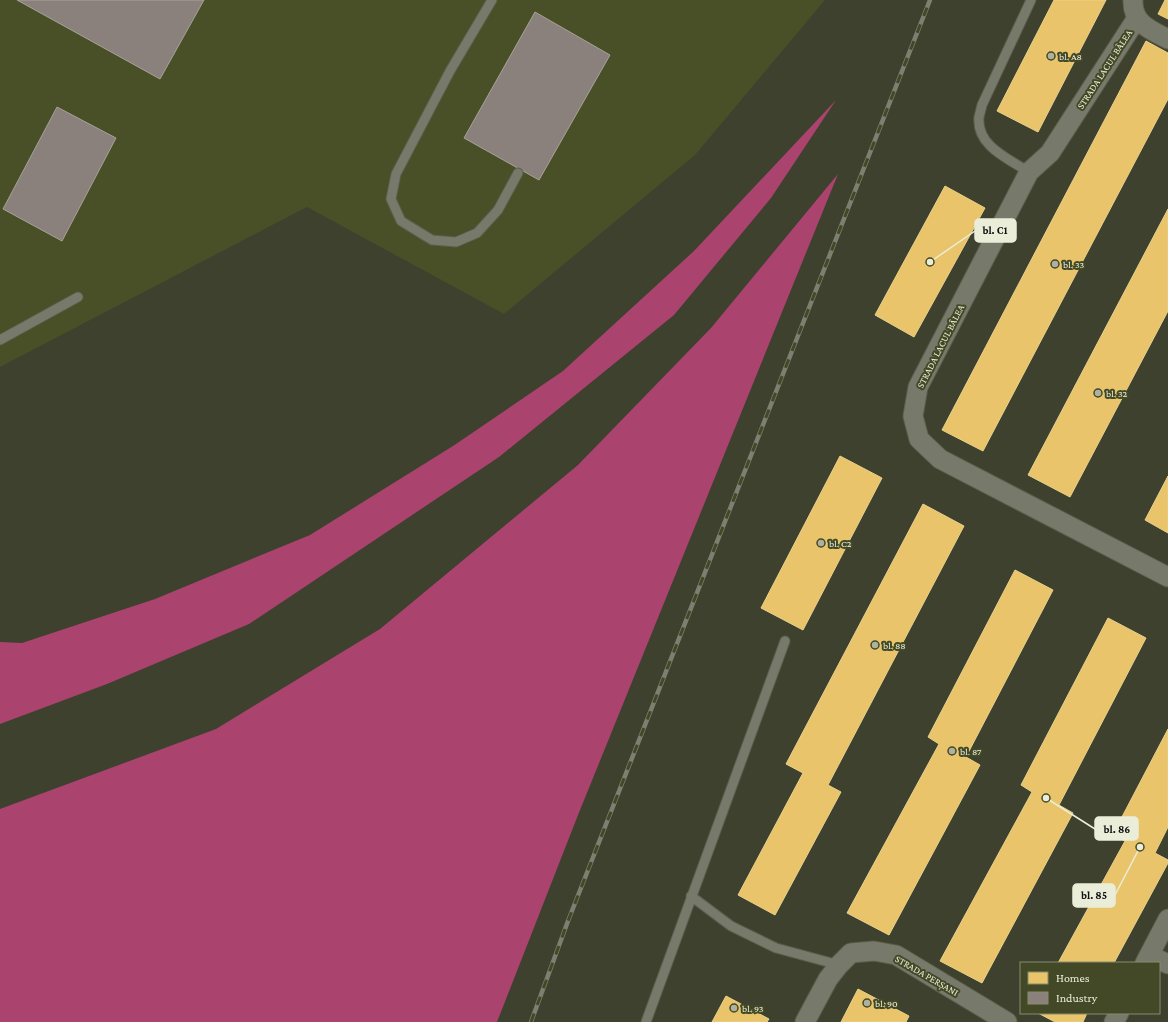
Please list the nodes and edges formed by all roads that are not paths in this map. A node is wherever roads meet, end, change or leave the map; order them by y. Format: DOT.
graph roads {
  1 [pos="492,0"];
  2 [pos="1031,0"];
  3 [pos="1135,9"];
  4 [pos="1168,39"];
  5 [pos="1029,172"];
  6 [pos="518,173"];
  7 [pos="78,297"];
  8 [pos="0,340"];
  9 [pos="1168,577"];
  10 [pos="785,640"];
  11 [pos="691,896"];
  12 [pos="1168,919"];
  13 [pos="1147,959"];
  14 [pos="1160,962"];
  15 [pos="839,964"];
  16 [pos="646,1022"];
  17 [pos="805,1022"];
  18 [pos="1007,1022"];
  1 -- 6 [label="lane"];
  2 -- 5 [label="lane"];
  3 -- 4 [label="street"];
  3 -- 5 [label="street, STRADA LACUL BÂLEA"];
  5 -- 9 [label="street, STRADA LACUL BÂLEA"];
  7 -- 8 [label="lane"];
  10 -- 11 [label="lane"];
  11 -- 15 [label="lane"];
  11 -- 16 [label="lane"];
  12 -- 13 [label="street"];
  13 -- 14 [label="street"];
  15 -- 17 [label="street, STRADA PERȘANI"];
  15 -- 18 [label="street, STRADA PERȘANI"];
}
